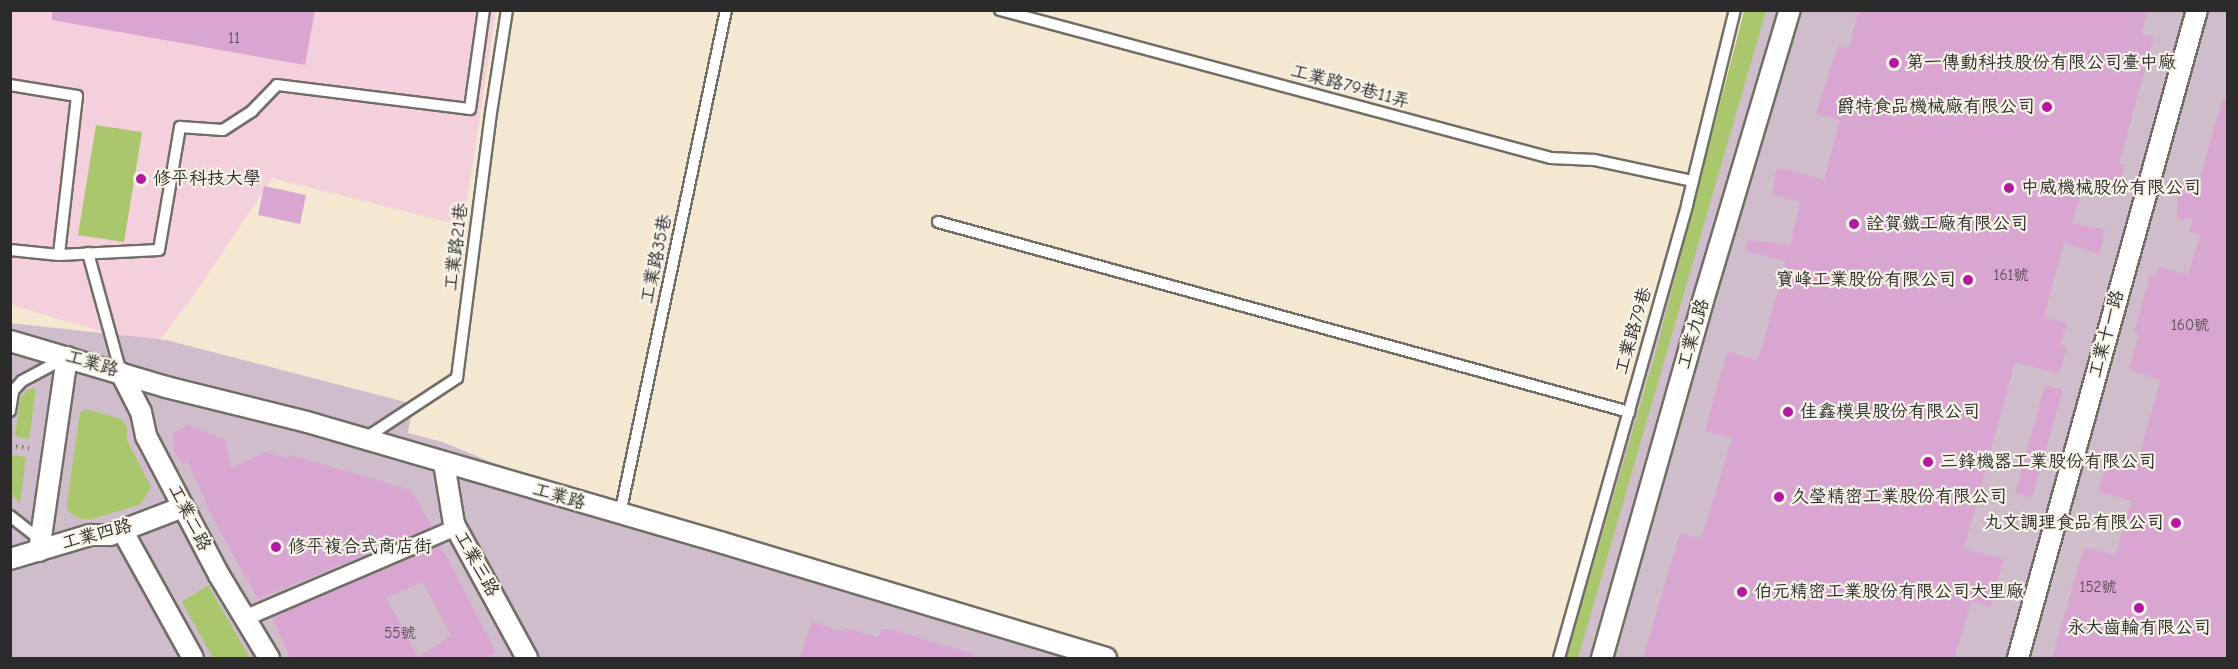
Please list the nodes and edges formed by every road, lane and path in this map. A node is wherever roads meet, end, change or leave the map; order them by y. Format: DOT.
graph roads {
  1 [pos="484,10"];
  2 [pos="507,10"];
  3 [pos="726,10"];
  4 [pos="1000,10"];
  5 [pos="1735,10"];
  6 [pos="1790,10"];
  7 [pos="2197,10"];
  8 [pos="10,85"];
  9 [pos="470,109"];
  10 [pos="491,113"];
  11 [pos="1693,181"];
  12 [pos="938,222"];
  13 [pos="10,250"];
  14 [pos="88,253"];
  15 [pos="59,255"];
  16 [pos="10,341"];
  17 [pos="67,357"];
  18 [pos="121,373"];
  19 [pos="10,411"];
  20 [pos="1629,412"];
  21 [pos="364,439"];
  22 [pos="10,446"];
  23 [pos="27,448"];
  24 [pos="444,463"];
  25 [pos="183,507"];
  26 [pos="620,514"];
  27 [pos="10,516"];
  28 [pos="456,527"];
  29 [pos="122,530"];
  30 [pos="40,545"];
  31 [pos="10,560"];
  32 [pos="246,617"];
  33 [pos="1061,652"];
  34 [pos="193,658"];
  35 [pos="269,658"];
  36 [pos="527,658"];
  37 [pos="1106,658"];
  38 [pos="1558,658"];
  39 [pos="1602,658"];
  40 [pos="2018,658"];
  1 -- 9 [label="lane"];
  2 -- 10 [label="lane, 工業路21巷"];
  3 -- 26 [label="lane, 工業路35巷"];
  4 -- 11 [label="lane, 工業路79巷11弄"];
  5 -- 11 [label="lane, 工業路79巷"];
  6 -- 39 [label="street, 工業九路"];
  7 -- 40 [label="street, 工業十一路"];
  8 -- 15 [label="lane"];
  9 -- 10 [label="lane"];
  9 -- 14 [label="lane"];
  10 -- 21 [label="lane, 工業路21巷"];
  11 -- 20 [label="lane, 工業路79巷"];
  12 -- 20 [label="lane"];
  13 -- 15 [label="lane"];
  14 -- 15 [label="lane"];
  14 -- 18 [label="lane"];
  16 -- 17 [label="street, 工業路"];
  17 -- 18 [label="street, 工業路"];
  17 -- 19 [label="lane"];
  17 -- 30 [label="street"];
  18 -- 21 [label="street, 工業路"];
  18 -- 25 [label="street, 工業二路"];
  20 -- 38 [label="lane, 工業路79巷"];
  21 -- 24 [label="street, 工業路"];
  22 -- 23 [label="path"];
  24 -- 26 [label="street, 工業路"];
  24 -- 28 [label="street, 工業三路"];
  25 -- 29 [label="street, 工業四路"];
  25 -- 32 [label="street, 工業二路"];
  26 -- 33 [label="street, 工業路"];
  27 -- 30 [label="lane"];
  28 -- 32 [label="street"];
  28 -- 36 [label="street, 工業三路"];
  29 -- 30 [label="street, 工業四路"];
  29 -- 34 [label="street"];
  30 -- 31 [label="street, 工業四路"];
  32 -- 35 [label="street, 工業二路"];
  33 -- 37 [label="street, 工業路"];
}
